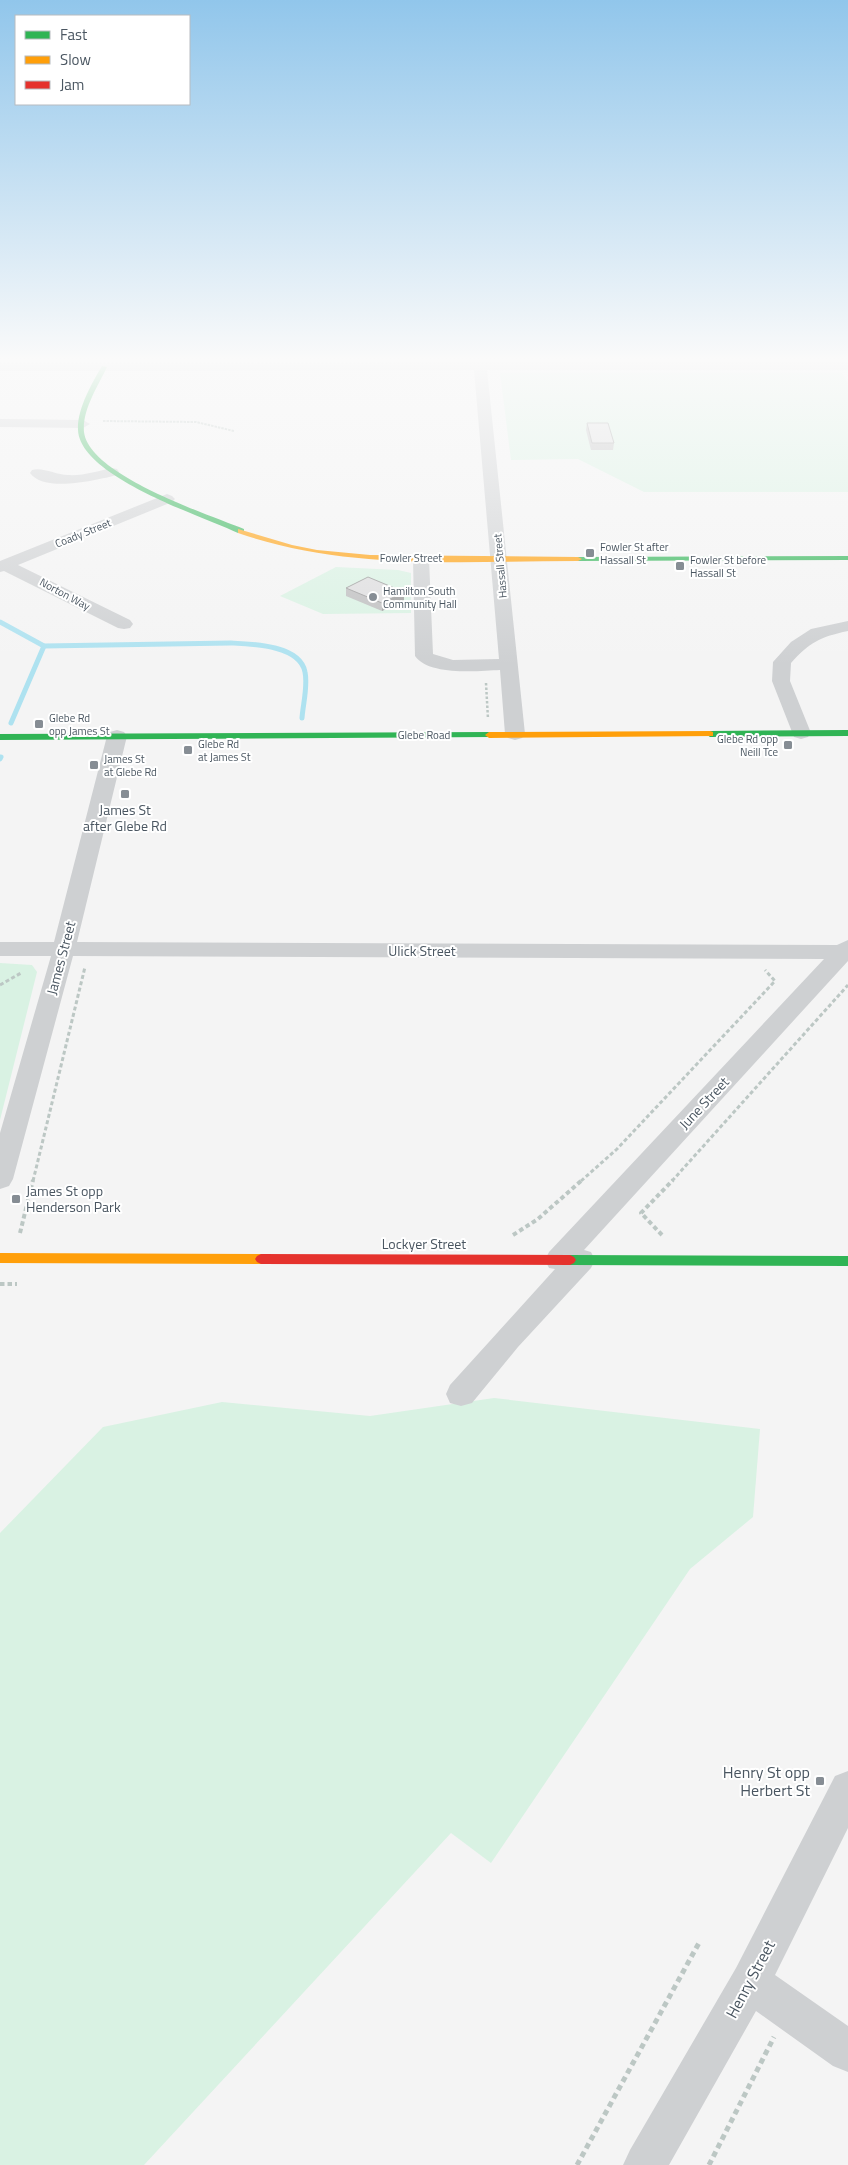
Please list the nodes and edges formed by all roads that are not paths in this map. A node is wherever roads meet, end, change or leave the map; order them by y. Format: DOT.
graph roads {
  1 [pos="102,463"];
  2 [pos="490,463"];
  3 [pos="112,472"];
  4 [pos="37,473"];
  5 [pos="167,499"];
  6 [pos="500,558"];
  7 [pos="848,558"];
  8 [pos="421,559"];
  9 [pos="5,562"];
  10 [pos="124,624"];
  11 [pos="848,626"];
  12 [pos="508,664"];
  13 [pos="802,732"];
  14 [pos="848,733"];
  15 [pos="515,734"];
  16 [pos="117,736"];
  17 [pos="0,737"];
  18 [pos="0,949"];
  19 [pos="64,949"];
  20 [pos="846,949"];
  21 [pos="0,1179"];
  22 [pos="0,1258"];
  23 [pos="570,1260"];
  24 [pos="848,1261"];
  25 [pos="461,1394"];
  26 [pos="848,1789"];
  27 [pos="750,1982"];
  28 [pos="848,2051"];
  29 [pos="645,2165"];
  1 -- 3 [label="street, Fowler Street"];
  2 -- 6 [label="street, Hassall Street"];
  3 -- 4 [label="street"];
  3 -- 5 [label="street, Fowler Street"];
  5 -- 8 [label="street, Fowler Street"];
  5 -- 9 [label="street, Coady Street"];
  6 -- 7 [label="street, Fowler Street"];
  6 -- 8 [label="street, Fowler Street"];
  6 -- 12 [label="street, Hassall Street"];
  8 -- 12 [label="street"];
  9 -- 10 [label="street, Norton Way"];
  11 -- 13 [label="street"];
  12 -- 15 [label="street, Hassall Street"];
  13 -- 14 [label="street, Glebe Road"];
  13 -- 15 [label="street, Glebe Road"];
  15 -- 16 [label="street, Glebe Road"];
  16 -- 17 [label="street, Glebe Road"];
  16 -- 19 [label="street, James Street"];
  18 -- 19 [label="street, Ulick Street"];
  19 -- 20 [label="street, Ulick Street"];
  19 -- 21 [label="street, James Street"];
  20 -- 23 [label="street, June Street"];
  22 -- 23 [label="street, Lockyer Street"];
  23 -- 24 [label="street, Lockyer Street"];
  23 -- 25 [label="street, June Street"];
  26 -- 27 [label="street, Henry Street"];
  27 -- 28 [label="street"];
  27 -- 29 [label="street, Henry Street"];
}
